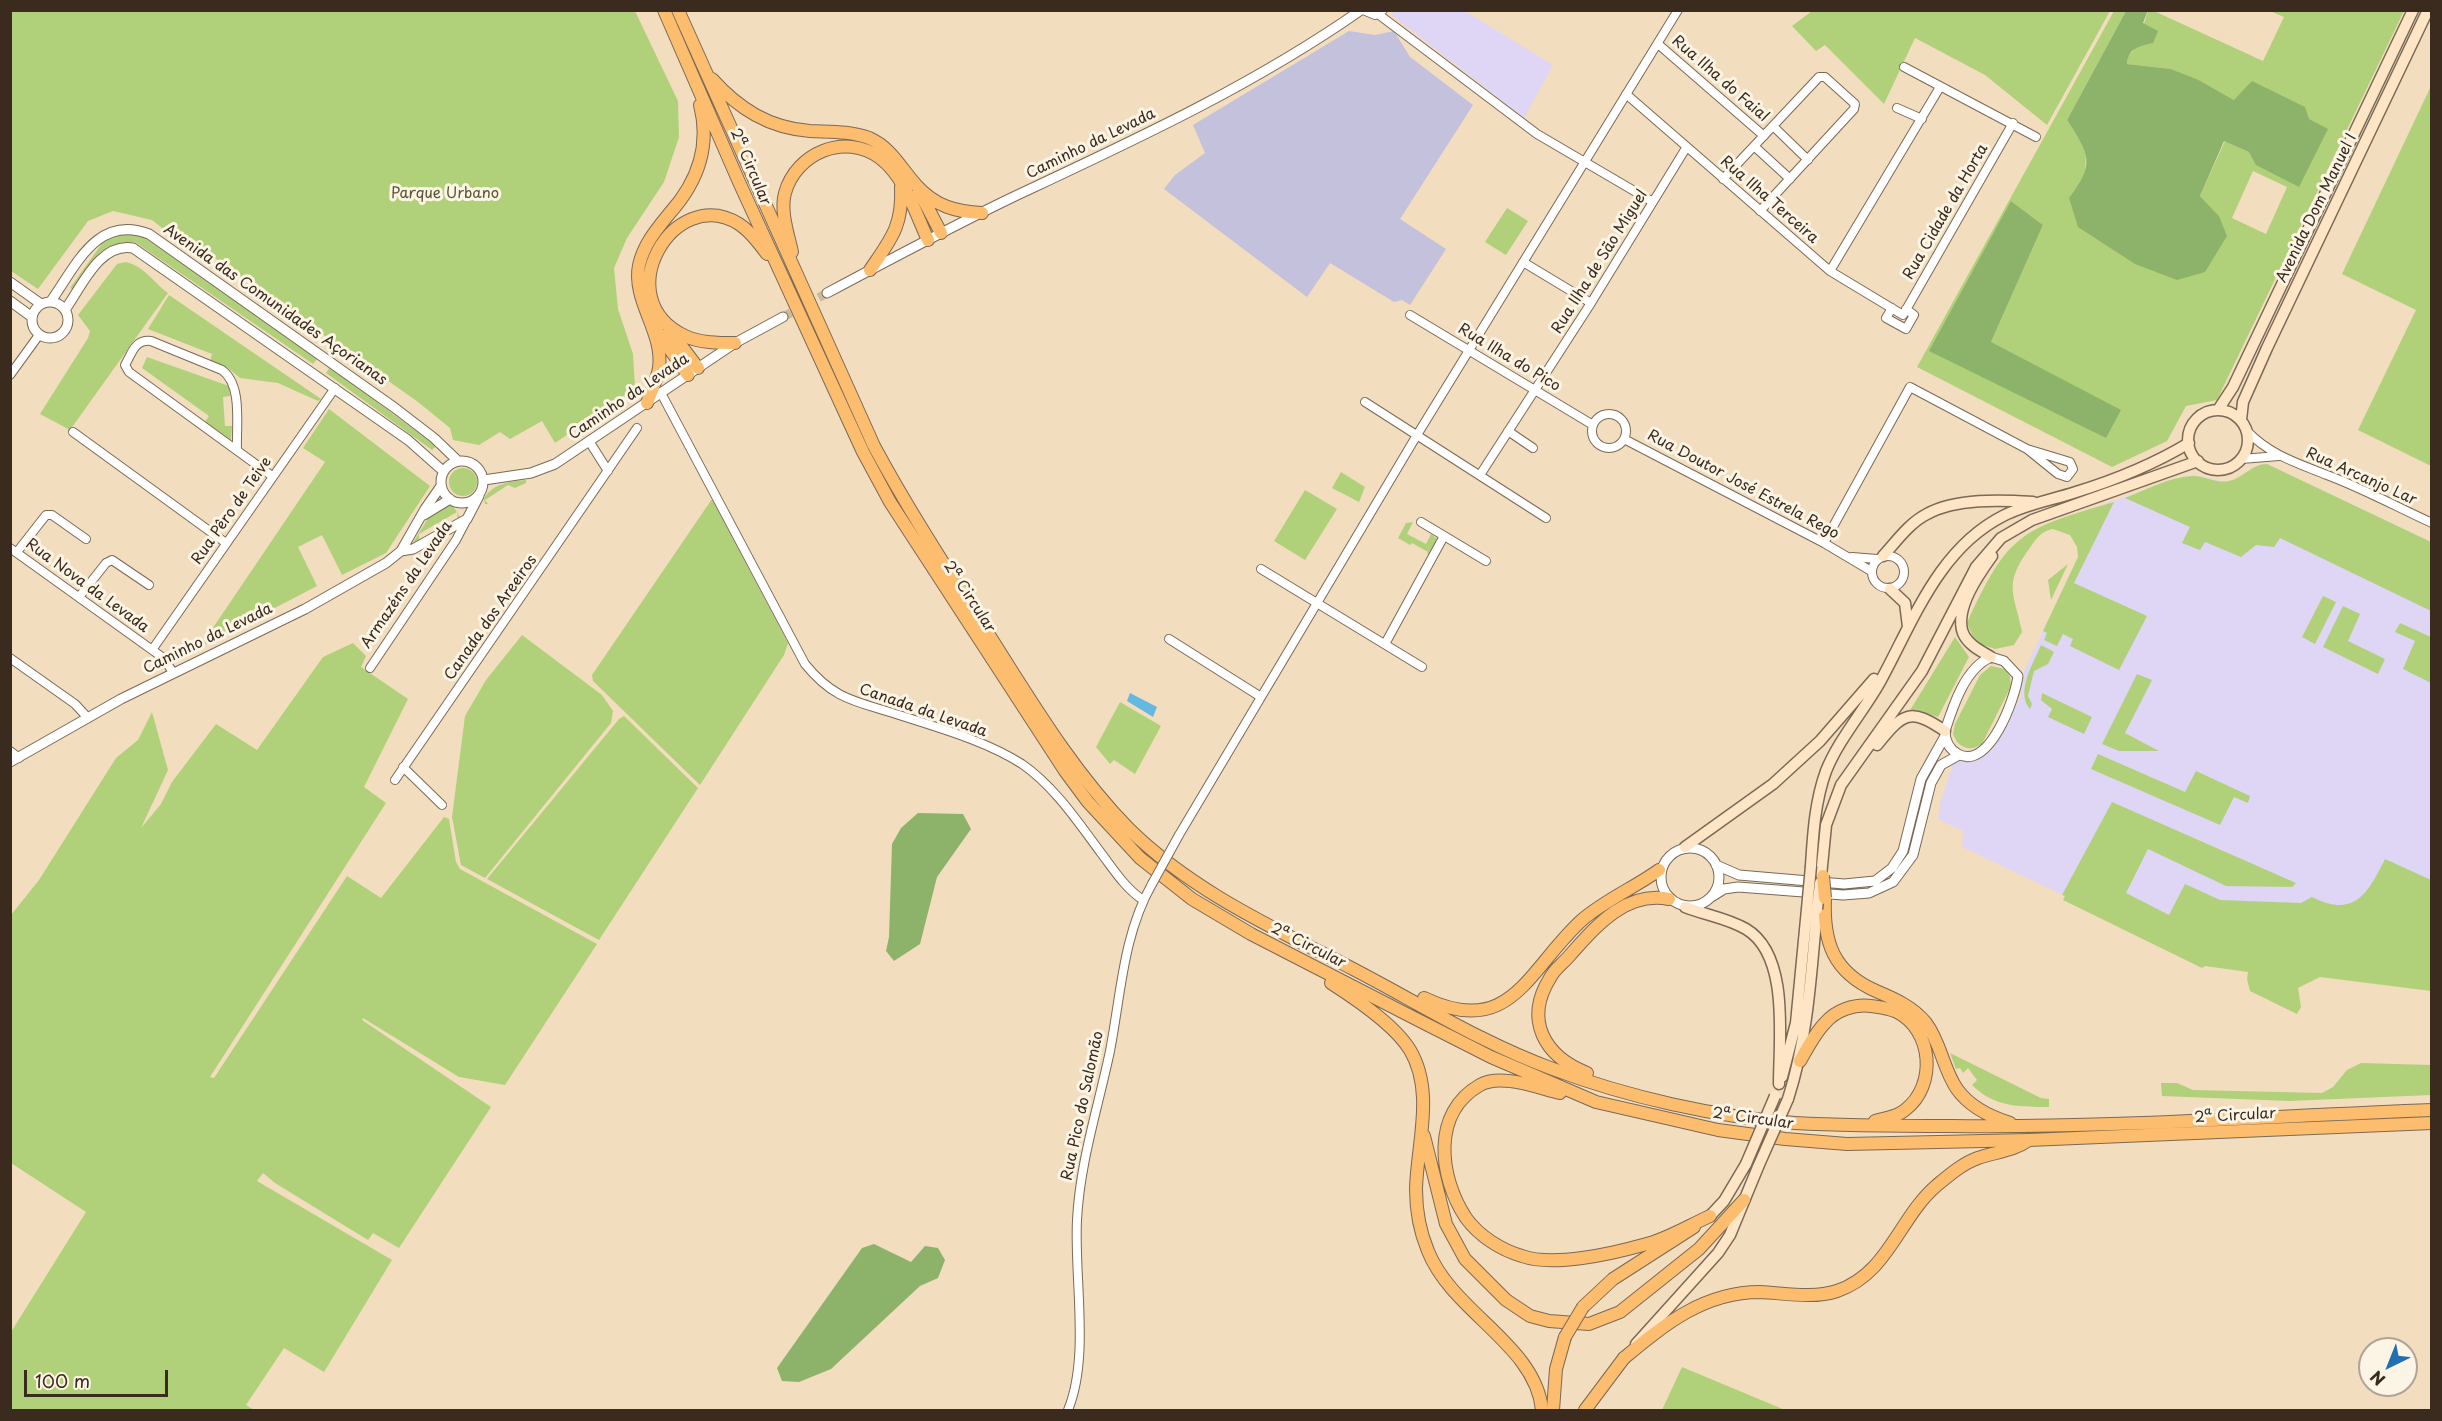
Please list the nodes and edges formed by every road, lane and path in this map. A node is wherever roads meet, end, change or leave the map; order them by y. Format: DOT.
graph roads {
  1 [pos="664,10"];
  2 [pos="678,10"];
  3 [pos="1362,10"];
  4 [pos="1678,10"];
  5 [pos="2413,10"];
  6 [pos="2428,10"];
  7 [pos="1381,12"];
  8 [pos="1658,44"];
  9 [pos="1904,67"];
  10 [pos="700,75"];
  11 [pos="1940,87"];
  12 [pos="1626,94"];
  13 [pos="1897,108"];
  14 [pos="1922,119"];
  15 [pos="2013,123"];
  16 [pos="1773,126"];
  17 [pos="1764,136"];
  18 [pos="2036,138"];
  19 [pos="1754,146"];
  20 [pos="1686,148"];
  21 [pos="1808,160"];
  22 [pos="1584,162"];
  23 [pos="1723,179"];
  24 [pos="1790,179"];
  25 [pos="900,180"];
  26 [pos="916,186"];
  27 [pos="1653,202"];
  28 [pos="1760,211"];
  29 [pos="982,213"];
  30 [pos="941,233"];
  31 [pos="928,240"];
  32 [pos="1523,262"];
  33 [pos="870,270"];
  34 [pos="1830,271"];
  35 [pos="799,279"];
  36 [pos="10,282"];
  37 [pos="786,283"];
  38 [pos="827,293"];
  39 [pos="10,301"];
  40 [pos="51,302"];
  41 [pos="1591,303"];
  42 [pos="41,304"];
  43 [pos="1892,308"];
  44 [pos="65,310"];
  45 [pos="1904,312"];
  46 [pos="652,315"];
  47 [pos="1410,315"];
  48 [pos="32,316"];
  49 [pos="783,317"];
  50 [pos="39,335"];
  51 [pos="735,343"];
  52 [pos="1470,350"];
  53 [pos="693,372"];
  54 [pos="10,375"];
  55 [pos="335,388"];
  56 [pos="1535,389"];
  57 [pos="661,393"];
  58 [pos="1365,402"];
  59 [pos="646,403"];
  60 [pos="2218,410"];
  61 [pos="2241,420"];
  62 [pos="1593,424"];
  63 [pos="637,428"];
  64 [pos="1508,431"];
  65 [pos="2247,431"];
  66 [pos="73,432"];
  67 [pos="1417,435"];
  68 [pos="1624,439"];
  69 [pos="589,441"];
  70 [pos="2189,443"];
  71 [pos="1533,448"];
  72 [pos="2027,449"];
  73 [pos="237,450"];
  74 [pos="2279,456"];
  75 [pos="2241,459"];
  76 [pos="458,461"];
  77 [pos="2198,461"];
  78 [pos="443,471"];
  79 [pos="608,471"];
  80 [pos="1480,475"];
  81 [pos="272,476"];
  82 [pos="484,480"];
  83 [pos="441,486"];
  84 [pos="481,493"];
  85 [pos="450,500"];
  86 [pos="463,503"];
  87 [pos="2036,503"];
  88 [pos="1546,518"];
  89 [pos="467,519"];
  90 [pos="418,521"];
  91 [pos="1421,522"];
  92 [pos="2432,523"];
  93 [pos="1444,536"];
  94 [pos="2001,538"];
  95 [pos="86,539"];
  96 [pos="226,543"];
  97 [pos="1824,543"];
  98 [pos="14,550"];
  99 [pos="401,550"];
  100 [pos="1848,556"];
  101 [pos="1880,558"];
  102 [pos="1486,561"];
  103 [pos="1261,569"];
  104 [pos="1871,571"];
  105 [pos="149,585"];
  106 [pos="1890,589"];
  107 [pos="78,597"];
  108 [pos="1317,603"];
  109 [pos="1908,627"];
  110 [pos="1169,639"];
  111 [pos="1385,645"];
  112 [pos="153,650"];
  113 [pos="1894,655"];
  114 [pos="1991,657"];
  115 [pos="10,658"];
  116 [pos="1422,667"];
  117 [pos="370,668"];
  118 [pos="173,672"];
  119 [pos="1261,697"];
  120 [pos="88,718"];
  121 [pos="1945,734"];
  122 [pos="10,751"];
  123 [pos="1959,754"];
  124 [pos="1859,758"];
  125 [pos="15,760"];
  126 [pos="403,767"];
  127 [pos="395,780"];
  128 [pos="442,805"];
  129 [pos="1685,847"];
  130 [pos="1716,865"];
  131 [pos="1659,870"];
  132 [pos="1819,872"];
  133 [pos="1713,896"];
  134 [pos="1669,899"];
  135 [pos="1143,900"];
  136 [pos="1685,907"];
  137 [pos="1812,909"];
  138 [pos="1297,940"];
  139 [pos="1273,945"];
  140 [pos="1800,1061"];
  141 [pos="1779,1084"];
  142 [pos="1641,1095"];
  143 [pos="1596,1102"];
  144 [pos="2432,1110"];
  145 [pos="1421,1123"];
  146 [pos="2432,1123"];
  147 [pos="1841,1125"];
  148 [pos="2023,1127"];
  149 [pos="2029,1140"];
  150 [pos="1744,1200"];
  151 [pos="1710,1216"];
  152 [pos="1624,1358"];
  153 [pos="1068,1410"];
  154 [pos="1542,1410"];
  155 [pos="1553,1410"];
  156 [pos="1585,1410"];
  1 -- 10 [label="main road, 2ª Circular"];
  2 -- 10 [label="main road, 2ª Circular"];
  3 -- 7 [label="street"];
  3 -- 29 [label="street, Caminho da Levada"];
  4 -- 8 [label="street, Rua Pico do Salomão"];
  5 -- 60 [label="main road, Avenida Dom Manuel I"];
  6 -- 61 [label="main road, Avenida Dom Manuel I"];
  7 -- 22 [label="street"];
  8 -- 12 [label="street, Rua Pico do Salomão"];
  8 -- 17 [label="street, Rua Ilha do Faial"];
  9 -- 11 [label="street"];
  10 -- 26 [label="main road"];
  10 -- 35 [label="main road, 2ª Circular"];
  10 -- 37 [label="main road, 2ª Circular"];
  10 -- 46 [label="main road"];
  11 -- 14 [label="street"];
  11 -- 15 [label="street"];
  12 -- 20 [label="street, Rua Ilha Terceira"];
  12 -- 22 [label="street, Rua Pico do Salomão"];
  13 -- 14 [label="street"];
  14 -- 34 [label="street"];
  15 -- 18 [label="street"];
  15 -- 45 [label="street, Rua Cidade da Horta"];
  16 -- 17 [label="street"];
  16 -- 21 [label="street"];
  16 -- 21 [label="street"];
  17 -- 19 [label="street"];
  19 -- 23 [label="street"];
  19 -- 24 [label="street"];
  20 -- 23 [label="street, Rua Ilha Terceira"];
  20 -- 27 [label="street, Rua Ilha de São Miguel"];
  21 -- 24 [label="street"];
  22 -- 27 [label="street"];
  22 -- 32 [label="street, Rua Pico do Salomão"];
  23 -- 28 [label="street, Rua Ilha Terceira"];
  24 -- 28 [label="street"];
  25 -- 31 [label="main road"];
  25 -- 33 [label="main road"];
  25 -- 35 [label="main road"];
  26 -- 29 [label="main road"];
  26 -- 30 [label="main road"];
  27 -- 41 [label="street, Rua Ilha de São Miguel"];
  28 -- 34 [label="street, Rua Ilha Terceira"];
  29 -- 30 [label="street, Caminho da Levada"];
  30 -- 31 [label="street, Caminho da Levada"];
  31 -- 33 [label="street, Caminho da Levada"];
  32 -- 41 [label="street"];
  32 -- 52 [label="street, Rua Pico do Salomão"];
  33 -- 38 [label="street, Caminho da Levada"];
  34 -- 43 [label="street, Rua Ilha Terceira"];
  35 -- 138 [label="main road, 2ª Circular"];
  36 -- 42 [label="street"];
  37 -- 46 [label="main road"];
  37 -- 139 [label="main road, 2ª Circular"];
  39 -- 48 [label="street"];
  40 -- 42 [label="street"];
  40 -- 44 [label="street"];
  40 -- 76 [label="street, Avenida das Comunidades Açorianas"];
  41 -- 56 [label="street, Rua Ilha de São Miguel"];
  42 -- 48 [label="street"];
  43 -- 45 [label="street, Rua Ilha Terceira"];
  43 -- 45 [label="street, Rua Cidade da Horta"];
  44 -- 50 [label="street"];
  44 -- 55 [label="street"];
  46 -- 51 [label="main road"];
  46 -- 53 [label="main road"];
  46 -- 59 [label="main road"];
  47 -- 52 [label="street, Rua Ilha do Pico"];
  48 -- 50 [label="street"];
  49 -- 51 [label="street, Caminho da Levada"];
  50 -- 54 [label="street"];
  51 -- 53 [label="street, Caminho da Levada"];
  52 -- 56 [label="street, Rua Ilha do Pico"];
  52 -- 67 [label="street, Rua Pico do Salomão"];
  53 -- 57 [label="street, Caminho da Levada"];
  55 -- 78 [label="street"];
  55 -- 81 [label="street, Rua Pêro de Teive"];
  56 -- 62 [label="street, Rua Ilha do Pico"];
  56 -- 64 [label="street, Rua Ilha de São Miguel"];
  57 -- 59 [label="street, Caminho da Levada"];
  57 -- 135 [label="street, Canada da Levada"];
  58 -- 67 [label="street"];
  59 -- 69 [label="street, Caminho da Levada"];
  60 -- 61 [label="main road"];
  60 -- 70 [label="main road"];
  61 -- 65 [label="main road"];
  62 -- 68 [label="street"];
  62 -- 68 [label="street"];
  63 -- 79 [label="street, Canada dos Areeiros"];
  64 -- 71 [label="street"];
  64 -- 80 [label="street, Rua Ilha de São Miguel"];
  65 -- 74 [label="street"];
  65 -- 75 [label="main road"];
  66 -- 96 [label="street"];
  67 -- 80 [label="street"];
  67 -- 108 [label="street, Rua Pico do Salomão"];
  68 -- 97 [label="street, Rua Doutor José Estrela Rego"];
  69 -- 79 [label="street"];
  69 -- 82 [label="street, Caminho da Levada"];
  70 -- 77 [label="main road"];
  70 -- 87 [label="main road"];
  72 -- 72 [label="street"];
  72 -- 97 [label="street"];
  73 -- 73 [label="street"];
  73 -- 81 [label="street"];
  74 -- 75 [label="street"];
  74 -- 92 [label="street, Rua Arcanjo Lar"];
  75 -- 77 [label="main road"];
  76 -- 78 [label="street"];
  76 -- 82 [label="street"];
  77 -- 94 [label="main road"];
  78 -- 83 [label="street"];
  79 -- 126 [label="street, Canada dos Areeiros"];
  80 -- 88 [label="street"];
  81 -- 96 [label="street, Rua Pêro de Teive"];
  82 -- 84 [label="street"];
  83 -- 85 [label="street"];
  83 -- 90 [label="street, Caminho da Levada"];
  84 -- 86 [label="street"];
  84 -- 89 [label="street, Armazéns da Levada"];
  85 -- 86 [label="street"];
  85 -- 90 [label="street, Caminho da Levada"];
  86 -- 89 [label="street, Armazéns da Levada"];
  87 -- 101 [label="main road"];
  87 -- 109 [label="main road"];
  89 -- 99 [label="street, Caminho da Levada"];
  89 -- 117 [label="street, Armazéns da Levada"];
  90 -- 99 [label="street, Caminho da Levada"];
  91 -- 93 [label="street"];
  93 -- 102 [label="street"];
  93 -- 111 [label="street"];
  94 -- 114 [label="main road"];
  94 -- 124 [label="main road"];
  95 -- 98 [label="street"];
  96 -- 112 [label="street, Rua Pêro de Teive"];
  97 -- 100 [label="street, Rua Doutor José Estrela Rego"];
  98 -- 107 [label="street, Rua Nova da Levada"];
  99 -- 118 [label="street, Caminho da Levada"];
  100 -- 101 [label="street, Rua Doutor José Estrela Rego"];
  100 -- 104 [label="street, Rua Doutor José Estrela Rego"];
  101 -- 104 [label="street"];
  101 -- 106 [label="street"];
  103 -- 108 [label="street"];
  104 -- 106 [label="street"];
  105 -- 107 [label="street"];
  106 -- 109 [label="main road"];
  107 -- 112 [label="street, Rua Nova da Levada"];
  108 -- 111 [label="street"];
  108 -- 119 [label="street, Rua Pico do Salomão"];
  109 -- 113 [label="main road"];
  110 -- 119 [label="street"];
  111 -- 116 [label="street"];
  112 -- 118 [label="street, Rua Nova da Levada"];
  113 -- 129 [label="main road"];
  113 -- 132 [label="main road"];
  114 -- 121 [label="street"];
  114 -- 123 [label="street"];
  115 -- 120 [label="street"];
  118 -- 120 [label="street, Caminho da Levada"];
  119 -- 135 [label="street, Rua Pico do Salomão, bridge"];
  120 -- 125 [label="street, Caminho da Levada"];
  121 -- 123 [label="street"];
  121 -- 124 [label="main road"];
  121 -- 130 [label="street"];
  122 -- 125 [label="street"];
  123 -- 133 [label="street"];
  124 -- 132 [label="main road"];
  126 -- 127 [label="street, Canada dos Areeiros"];
  126 -- 128 [label="street"];
  129 -- 130 [label="street"];
  129 -- 131 [label="street"];
  130 -- 133 [label="street"];
  131 -- 134 [label="street"];
  131 -- 138 [label="main road"];
  132 -- 137 [label="main road, bridge"];
  132 -- 148 [label="main road, bridge"];
  133 -- 136 [label="street"];
  134 -- 136 [label="street"];
  134 -- 142 [label="main road"];
  135 -- 153 [label="street, Rua Pico do Salomão"];
  136 -- 141 [label="main road"];
  137 -- 140 [label="main road"];
  137 -- 141 [label="main road"];
  138 -- 142 [label="main road, 2ª Circular"];
  139 -- 143 [label="main road, 2ª Circular"];
  139 -- 145 [label="main road"];
  140 -- 147 [label="main road"];
  140 -- 150 [label="main road, bridge"];
  141 -- 151 [label="main road, bridge"];
  142 -- 147 [label="main road, 2ª Circular"];
  143 -- 149 [label="main road, 2ª Circular"];
  143 -- 151 [label="main road"];
  144 -- 148 [label="main road, 2ª Circular"];
  145 -- 150 [label="main road"];
  145 -- 154 [label="main road"];
  146 -- 149 [label="main road, 2ª Circular"];
  147 -- 148 [label="main road, 2ª Circular"];
  149 -- 152 [label="main road"];
  150 -- 152 [label="main road"];
  151 -- 155 [label="main road, bridge"];
  152 -- 156 [label="main road"];
}
